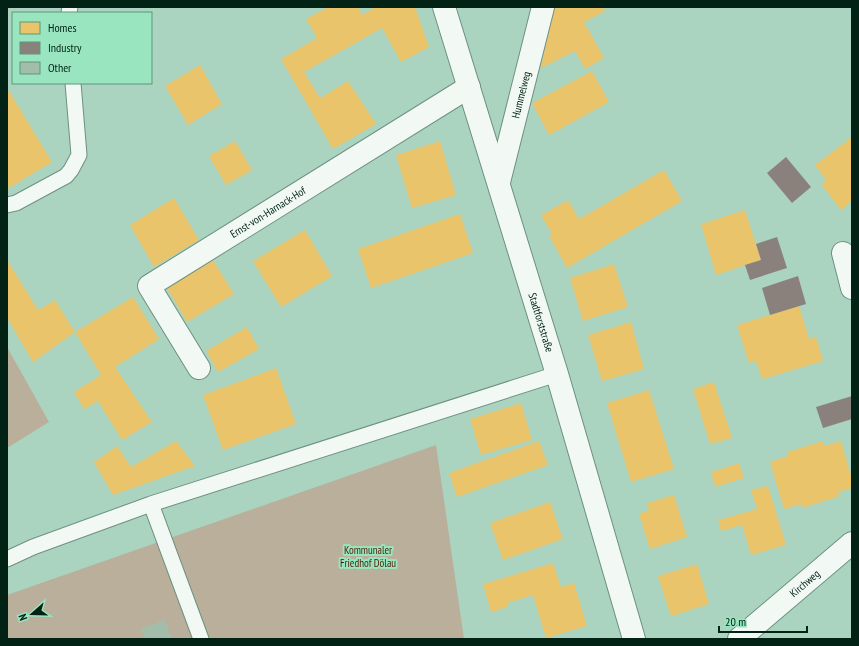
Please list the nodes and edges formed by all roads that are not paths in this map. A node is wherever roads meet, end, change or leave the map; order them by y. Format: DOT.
graph roads {
  1 [pos="444,7"];
  2 [pos="543,7"];
  3 [pos="73,84"];
  4 [pos="469,87"];
  5 [pos="499,182"];
  6 [pos="7,205"];
  7 [pos="843,253"];
  8 [pos="852,288"];
  9 [pos="199,368"];
  10 [pos="557,374"];
  11 [pos="152,504"];
  12 [pos="852,543"];
  13 [pos="7,559"];
  14 [pos="201,639"];
  15 [pos="634,639"];
  16 [pos="739,639"];
  1 -- 4 [label="street, Stadtforststraße"];
  2 -- 5 [label="street, Hummelweg"];
  3 -- 6 [label="lane"];
  4 -- 5 [label="street, Stadtforststraße"];
  4 -- 9 [label="street, Ernst-von-Harnack-Hof"];
  5 -- 10 [label="street, Stadtforststraße"];
  7 -- 8 [label="street"];
  10 -- 11 [label="lane"];
  10 -- 15 [label="street, Stadtforststraße"];
  11 -- 13 [label="lane"];
  11 -- 14 [label="lane"];
  12 -- 16 [label="street, Kirchweg"];
}
